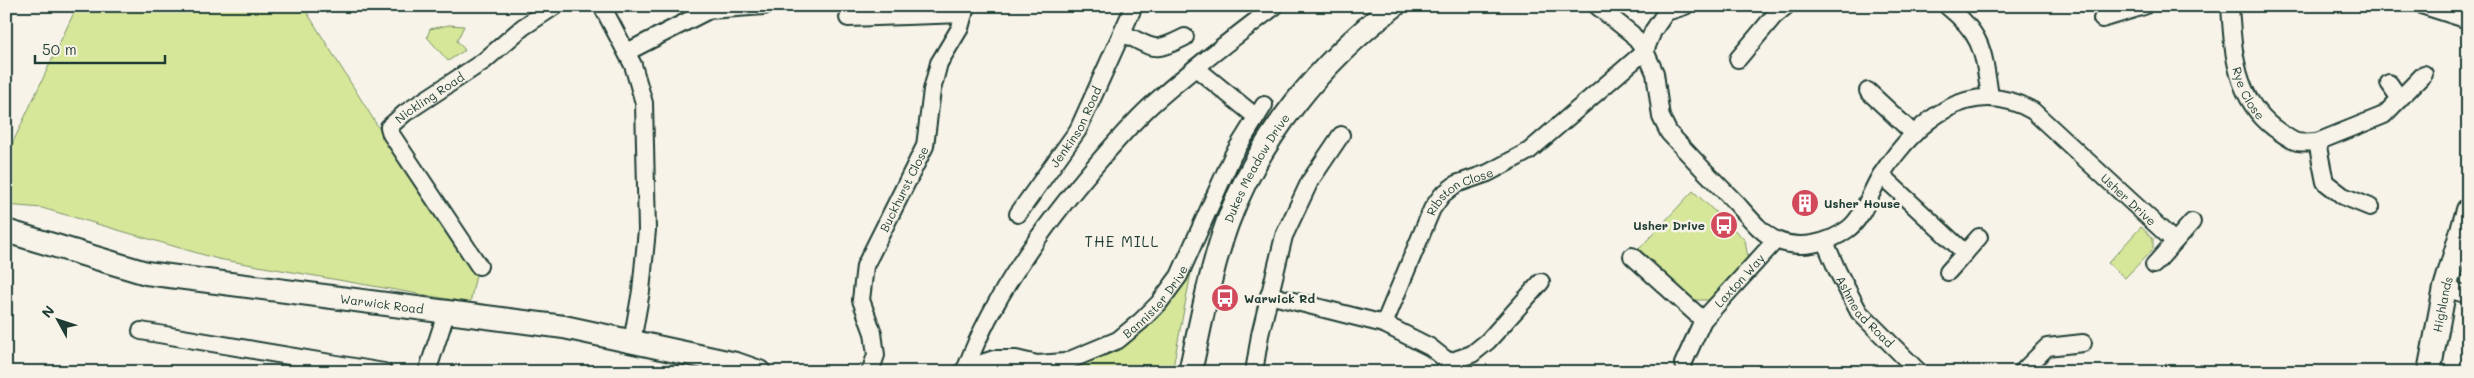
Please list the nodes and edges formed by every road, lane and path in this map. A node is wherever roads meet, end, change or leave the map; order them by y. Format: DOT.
graph roads {
  1 [pos="555,6"];
  2 [pos="602,6"];
  3 [pos="764,6"];
  4 [pos="1134,6"];
  5 [pos="1275,6"];
  6 [pos="1394,6"];
  7 [pos="1598,6"];
  8 [pos="1685,6"];
  9 [pos="1786,6"];
  10 [pos="1947,6"];
  11 [pos="2230,6"];
  12 [pos="2424,6"];
  13 [pos="2135,7"];
  14 [pos="965,10"];
  15 [pos="848,18"];
  16 [pos="2102,19"];
  17 [pos="2468,20"];
  18 [pos="1122,33"];
  19 [pos="1185,37"];
  20 [pos="1644,51"];
  21 [pos="626,52"];
  22 [pos="1738,59"];
  23 [pos="1196,68"];
  24 [pos="2424,74"];
  25 [pos="2389,83"];
  26 [pos="1868,91"];
  27 [pos="1990,96"];
  28 [pos="2400,99"];
  29 [pos="1914,134"];
  30 [pos="1342,135"];
  31 [pos="2316,142"];
  32 [pos="1881,175"];
  33 [pos="2370,207"];
  34 [pos="2468,210"];
  35 [pos="1018,214"];
  36 [pos="2192,222"];
  37 [pos="6,232"];
  38 [pos="1979,237"];
  39 [pos="1776,240"];
  40 [pos="2174,241"];
  41 [pos="1825,242"];
  42 [pos="1965,252"];
  43 [pos="1632,256"];
  44 [pos="2154,265"];
  45 [pos="479,266"];
  46 [pos="1948,272"];
  47 [pos="1541,282"];
  48 [pos="2445,288"];
  49 [pos="1269,295"];
  50 [pos="2468,295"];
  51 [pos="446,314"];
  52 [pos="1702,320"];
  53 [pos="1384,324"];
  54 [pos="141,331"];
  55 [pos="632,342"];
  56 [pos="2083,343"];
  57 [pos="1683,364"];
  58 [pos="1448,367"];
  59 [pos="964,370"];
  60 [pos="384,372"];
  61 [pos="427,372"];
  62 [pos="759,372"];
  63 [pos="870,372"];
  64 [pos="1190,372"];
  65 [pos="1254,372"];
  66 [pos="1919,372"];
  67 [pos="2022,372"];
  68 [pos="2429,372"];
  1 -- 45 [label="street, Nickling Road"];
  2 -- 21 [label="street"];
  3 -- 21 [label="street"];
  4 -- 18 [label="street, Jenkinson Road"];
  5 -- 23 [label="street, Bannister Drive"];
  6 -- 64 [label="main road, Dukes Meadow Drive"];
  7 -- 20 [label="street"];
  8 -- 20 [label="street"];
  9 -- 22 [label="street"];
  10 -- 27 [label="street"];
  11 -- 31 [label="street, Rye Close"];
  12 -- 17 [label="street"];
  13 -- 16 [label="street"];
  14 -- 15 [label="street"];
  14 -- 63 [label="street, Buckhurst Close"];
  18 -- 19 [label="street"];
  18 -- 35 [label="street, Jenkinson Road"];
  20 -- 39 [label="street"];
  20 -- 53 [label="street, Ribston Close"];
  21 -- 55 [label="street"];
  23 -- 59 [label="street, Bannister Drive"];
  23 -- 59 [label="street, Bannister Drive"];
  24 -- 28 [label="street, Rye Close"];
  25 -- 28 [label="street"];
  26 -- 29 [label="street"];
  27 -- 29 [label="street, Usher Drive"];
  27 -- 40 [label="street, Usher Drive"];
  28 -- 31 [label="street, Rye Close"];
  29 -- 32 [label="street, Usher Drive"];
  30 -- 49 [label="street"];
  31 -- 33 [label="street"];
  32 -- 41 [label="street, Usher Drive"];
  32 -- 42 [label="street"];
  34 -- 48 [label="main road, Highlands"];
  36 -- 40 [label="street"];
  37 -- 51 [label="main road, Warwick Road"];
  38 -- 42 [label="street"];
  39 -- 41 [label="street, Usher Drive"];
  39 -- 52 [label="street, Laxton Way"];
  40 -- 44 [label="street"];
  41 -- 66 [label="street, Ashmead Road"];
  42 -- 46 [label="street"];
  43 -- 52 [label="street"];
  47 -- 58 [label="street"];
  48 -- 50 [label="street"];
  48 -- 68 [label="main road, Highlands"];
  49 -- 53 [label="street"];
  49 -- 65 [label="street"];
  51 -- 55 [label="main road, Warwick Road"];
  51 -- 61 [label="street"];
  52 -- 57 [label="street, Laxton Way"];
  53 -- 58 [label="street"];
  54 -- 60 [label="street"];
  55 -- 62 [label="main road, Warwick Road"];
  56 -- 67 [label="street"];
}
